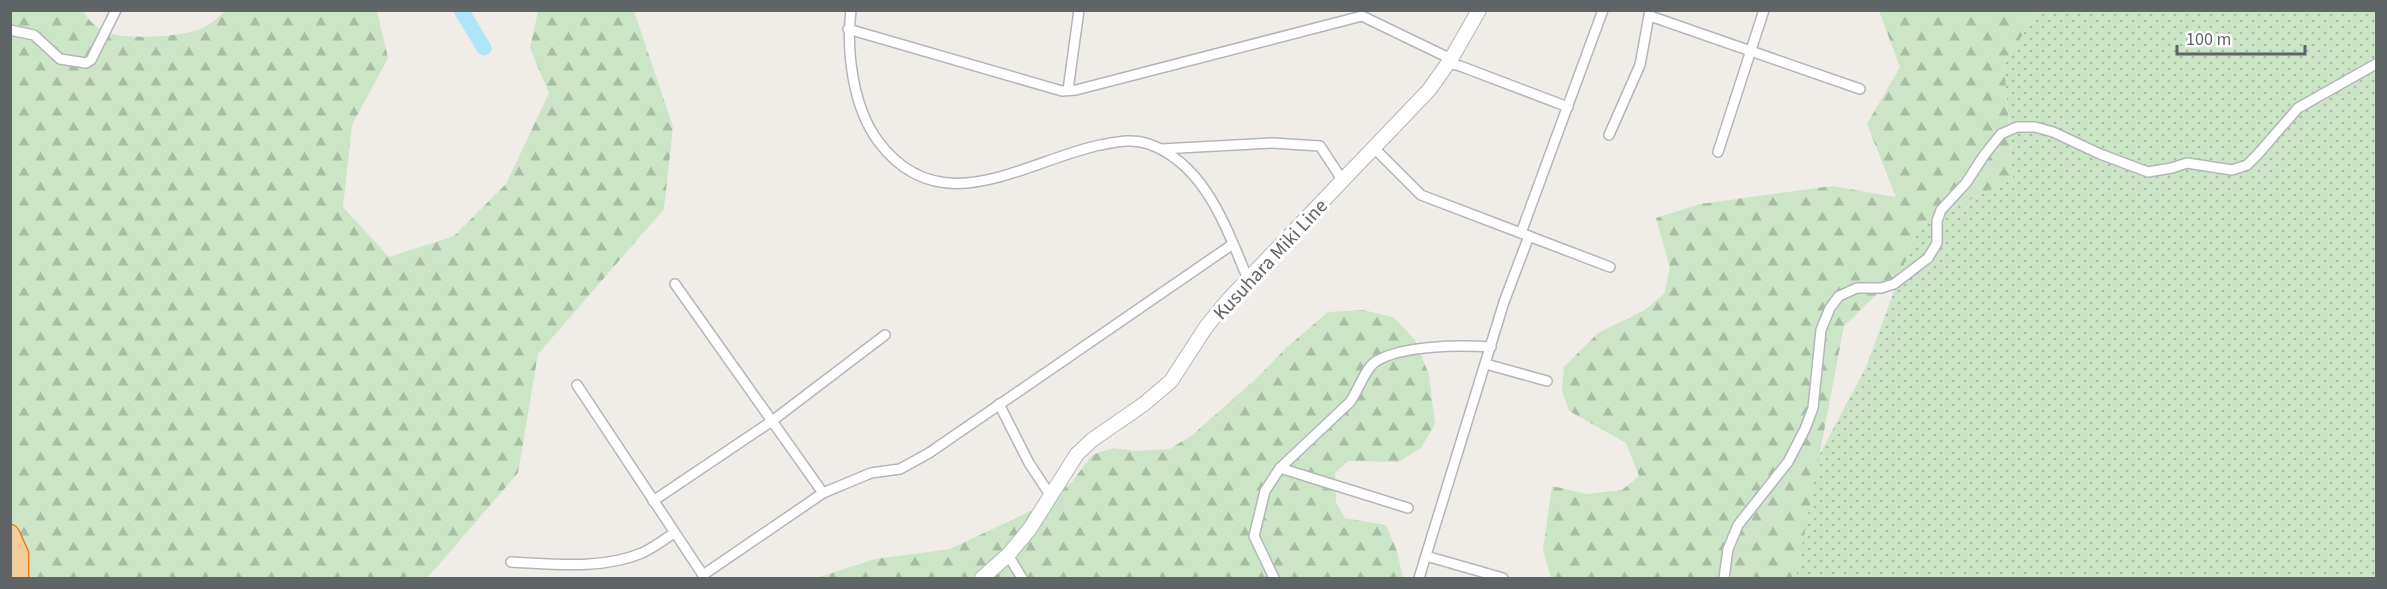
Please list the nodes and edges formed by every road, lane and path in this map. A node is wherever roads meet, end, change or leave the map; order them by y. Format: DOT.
graph roads {
  1 [pos="116,10"];
  2 [pos="851,10"];
  3 [pos="1079,10"];
  4 [pos="1479,10"];
  5 [pos="1603,10"];
  6 [pos="1764,10"];
  7 [pos="1650,13"];
  8 [pos="848,29"];
  9 [pos="10,30"];
  10 [pos="1751,51"];
  11 [pos="1450,61"];
  12 [pos="2376,64"];
  13 [pos="1860,89"];
  14 [pos="1068,90"];
  15 [pos="1568,107"];
  16 [pos="1609,135"];
  17 [pos="1374,148"];
  18 [pos="1159,149"];
  19 [pos="1718,152"];
  20 [pos="1343,181"];
  21 [pos="1525,235"];
  22 [pos="1233,244"];
  23 [pos="1610,267"];
  24 [pos="1248,279"];
  25 [pos="675,284"];
  26 [pos="885,335"];
  27 [pos="1491,347"];
  28 [pos="1486,364"];
  29 [pos="1547,381"];
  30 [pos="577,385"];
  31 [pos="999,404"];
  32 [pos="772,421"];
  33 [pos="1280,468"];
  34 [pos="823,493"];
  35 [pos="1050,495"];
  36 [pos="653,501"];
  37 [pos="1408,508"];
  38 [pos="674,533"];
  39 [pos="10,534"];
  40 [pos="1008,555"];
  41 [pos="1426,556"];
  42 [pos="511,562"];
  43 [pos="19,579"];
  44 [pos="982,579"];
  45 [pos="1022,579"];
  46 [pos="1274,579"];
  47 [pos="1419,579"];
  48 [pos="1503,579"];
  49 [pos="1724,579"];
  1 -- 9 [label="street"];
  2 -- 8 [label="street"];
  3 -- 14 [label="street"];
  4 -- 11 [label="main road, Kusuhara Miki Line"];
  5 -- 15 [label="street"];
  6 -- 10 [label="street"];
  7 -- 10 [label="street"];
  7 -- 16 [label="street"];
  8 -- 14 [label="street"];
  8 -- 18 [label="street"];
  10 -- 13 [label="street"];
  10 -- 19 [label="street"];
  11 -- 14 [label="street"];
  11 -- 15 [label="street"];
  11 -- 17 [label="main road, Kusuhara Miki Line"];
  12 -- 49 [label="street"];
  15 -- 21 [label="street"];
  17 -- 20 [label="main road, Kusuhara Miki Line"];
  17 -- 21 [label="street"];
  18 -- 20 [label="street"];
  18 -- 22 [label="street"];
  20 -- 24 [label="main road, Kusuhara Miki Line"];
  21 -- 23 [label="street"];
  21 -- 27 [label="street"];
  22 -- 24 [label="street"];
  22 -- 31 [label="street"];
  24 -- 35 [label="main road, Kusuhara Miki Line"];
  25 -- 32 [label="street"];
  26 -- 32 [label="street"];
  27 -- 28 [label="street"];
  27 -- 33 [label="street"];
  28 -- 29 [label="street"];
  28 -- 41 [label="street"];
  30 -- 36 [label="street"];
  31 -- 34 [label="street"];
  31 -- 35 [label="street"];
  32 -- 34 [label="street"];
  32 -- 36 [label="street"];
  33 -- 37 [label="street"];
  33 -- 46 [label="street"];
  34 -- 38 [label="street"];
  35 -- 40 [label="main road, Kusuhara Miki Line"];
  36 -- 38 [label="street"];
  38 -- 42 [label="street"];
  39 -- 43 [label="highway"];
  40 -- 44 [label="main road, Kusuhara Miki Line"];
  40 -- 45 [label="street"];
  41 -- 47 [label="street"];
  41 -- 48 [label="street"];
}
